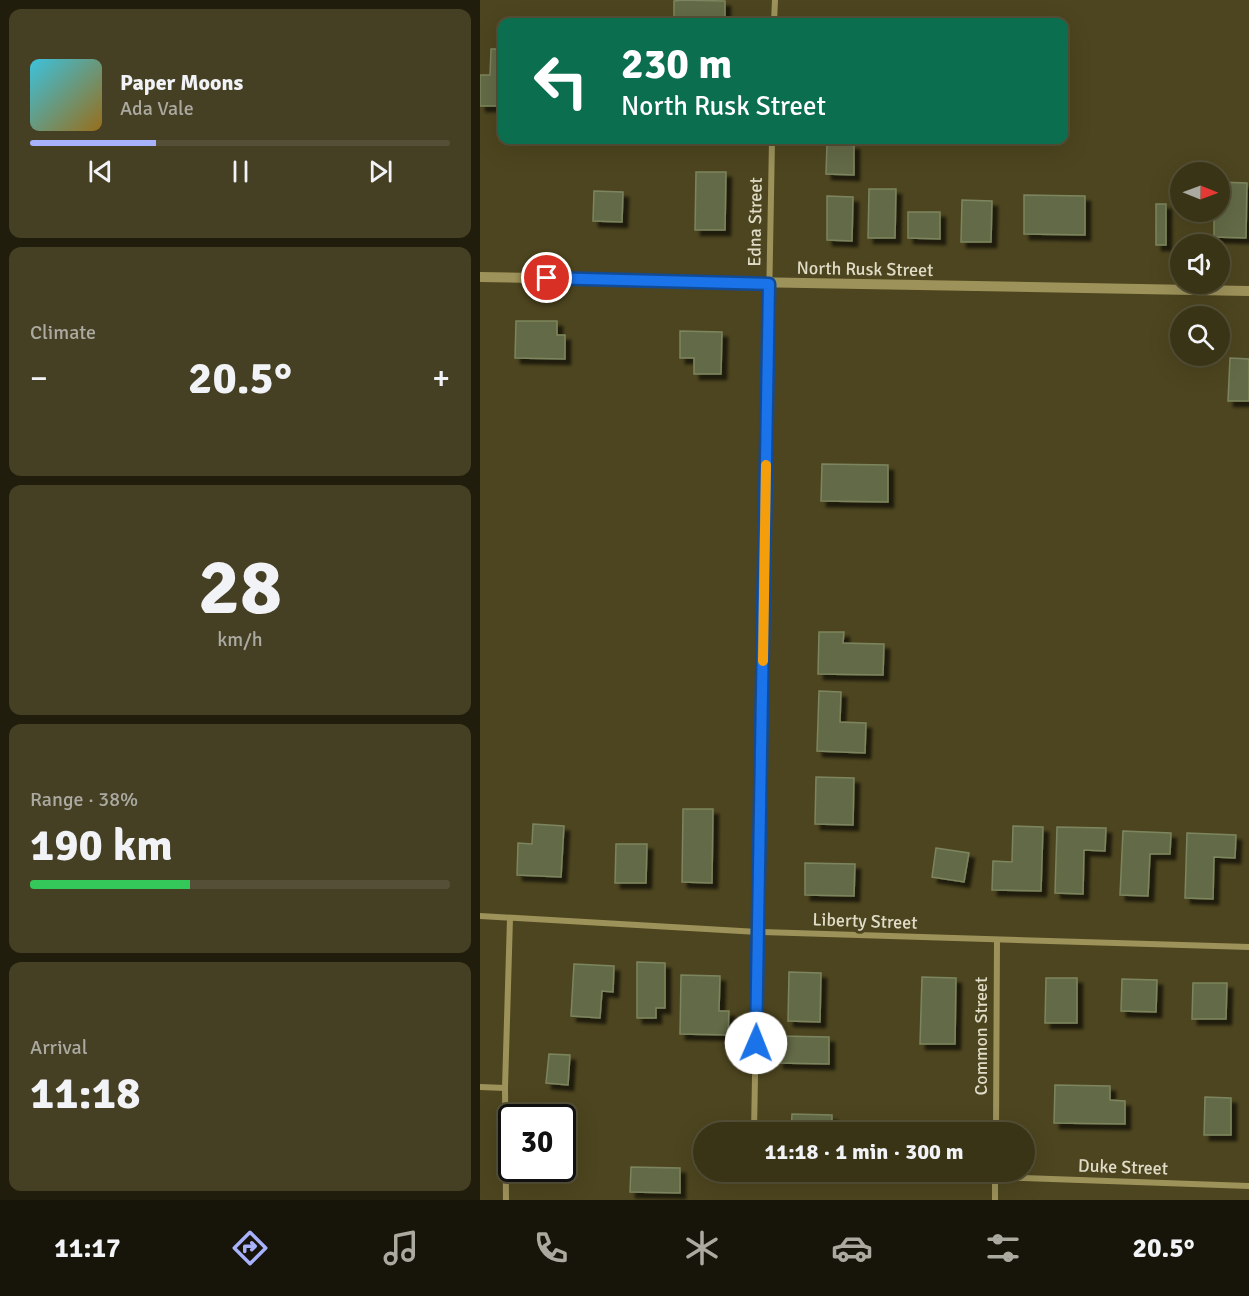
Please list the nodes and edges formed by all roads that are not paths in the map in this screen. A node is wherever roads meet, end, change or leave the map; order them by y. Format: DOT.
graph roads {
  1 [pos="775,0"];
  2 [pos="774,18"];
  3 [pos="772,144"];
  4 [pos="480,277"];
  5 [pos="769,284"];
  6 [pos="1249,291"];
  7 [pos="480,916"];
  8 [pos="510,918"];
  9 [pos="758,932"];
  10 [pos="997,940"];
  11 [pos="1249,947"];
  12 [pos="480,1087"];
  13 [pos="505,1088"];
  14 [pos="754,1122"];
  15 [pos="996,1122"];
  16 [pos="1035,1176"];
  17 [pos="995,1182"];
  18 [pos="1249,1186"];
  19 [pos="506,1200"];
  20 [pos="995,1200"];
  1 -- 2 [label="street"];
  3 -- 5 [label="street, Edna Street"];
  4 -- 5 [label="street, North Rusk Street"];
  5 -- 6 [label="street, North Rusk Street"];
  5 -- 9 [label="street, Edna Street"];
  7 -- 8 [label="street, Liberty Street"];
  8 -- 9 [label="street, Liberty Street"];
  8 -- 13 [label="street"];
  9 -- 10 [label="street, Liberty Street"];
  9 -- 14 [label="street, Edna Street"];
  10 -- 11 [label="street, Liberty Street"];
  10 -- 15 [label="street, Common Street"];
  12 -- 13 [label="street"];
  13 -- 19 [label="street"];
  16 -- 18 [label="street, Duke Street"];
  17 -- 20 [label="street"];
}
